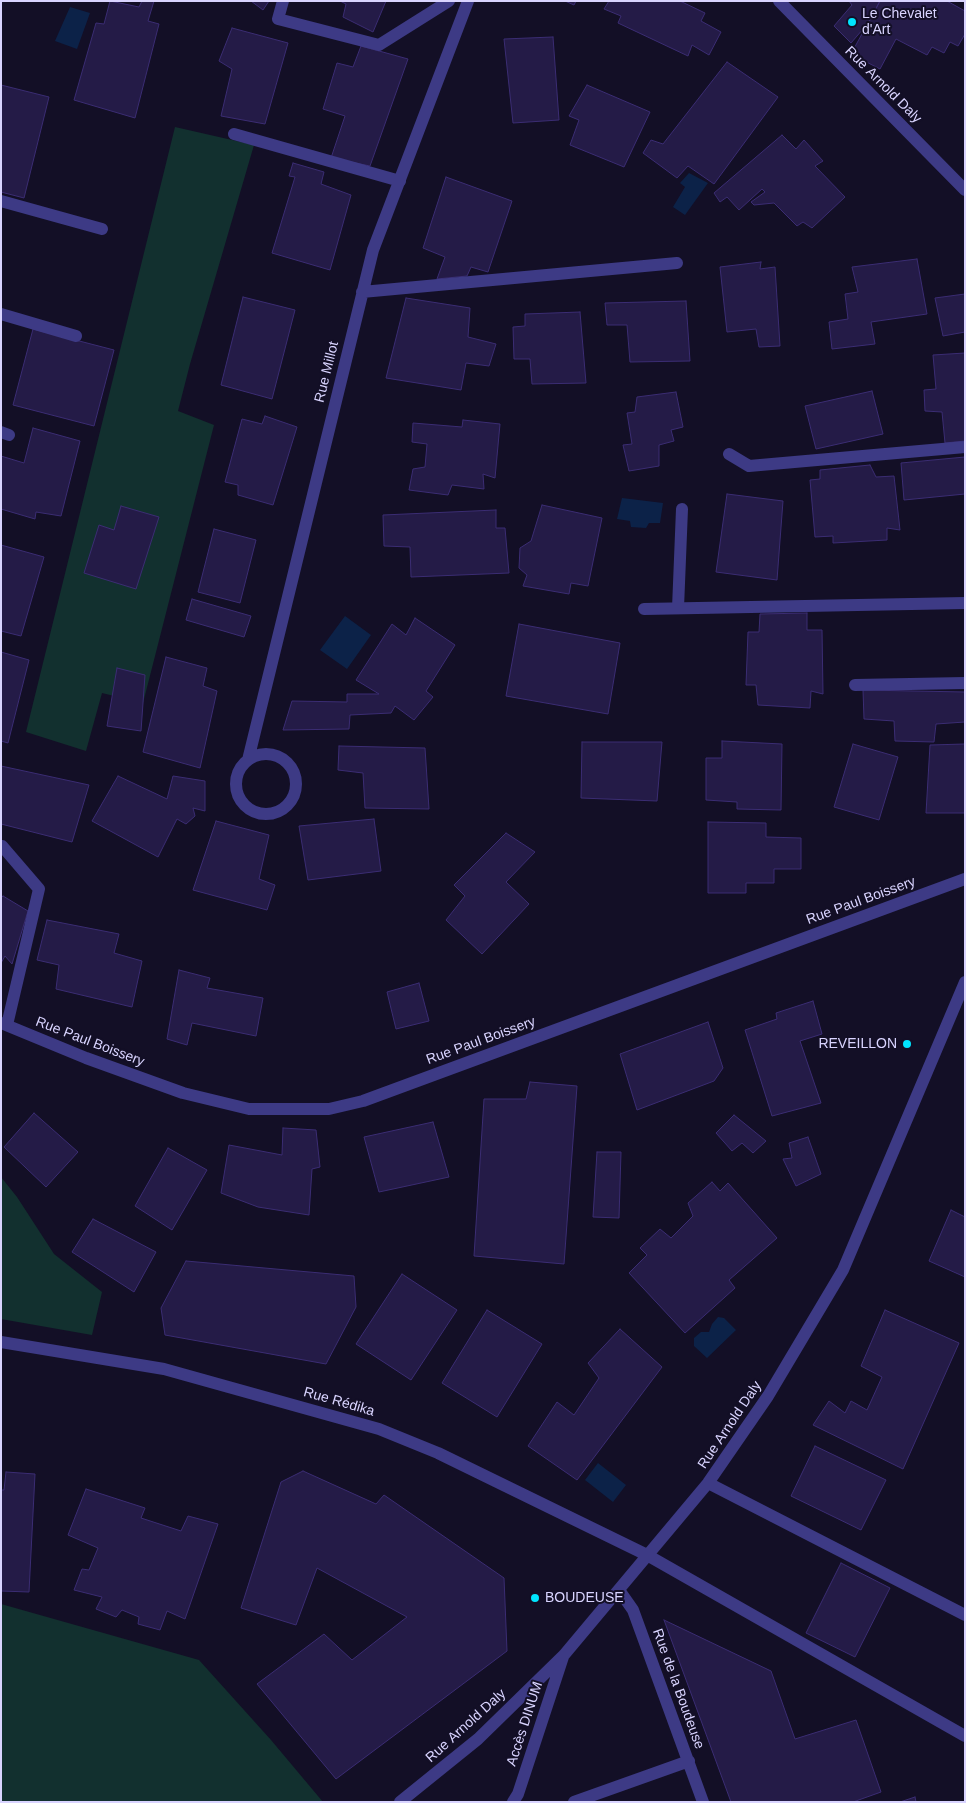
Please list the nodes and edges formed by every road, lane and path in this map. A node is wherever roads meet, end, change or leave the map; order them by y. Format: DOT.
graph roads {
  1 [pos="283,1"];
  2 [pos="449,1"];
  3 [pos="468,1"];
  4 [pos="779,1"];
  5 [pos="234,134"];
  6 [pos="400,181"];
  7 [pos="965,190"];
  8 [pos="1,201"];
  9 [pos="102,229"];
  10 [pos="677,263"];
  11 [pos="362,292"];
  12 [pos="1,314"];
  13 [pos="76,336"];
  14 [pos="965,447"];
  15 [pos="729,454"];
  16 [pos="682,509"];
  17 [pos="965,603"];
  18 [pos="678,608"];
  19 [pos="644,609"];
  20 [pos="965,683"];
  21 [pos="855,685"];
  22 [pos="248,760"];
  23 [pos="2,846"];
  24 [pos="965,879"];
  25 [pos="965,982"];
  26 [pos="4,1024"];
  27 [pos="1,1342"];
  28 [pos="708,1483"];
  29 [pos="647,1555"];
  30 [pos="619,1590"];
  31 [pos="965,1615"];
  32 [pos="564,1655"];
  33 [pos="965,1736"];
  34 [pos="689,1761"];
  35 [pos="400,1802"];
  36 [pos="514,1802"];
  37 [pos="574,1802"];
  38 [pos="703,1802"];
  1 -- 2 [label="street"];
  3 -- 6 [label="street, Rue Millot"];
  4 -- 7 [label="street, Rue Arnold Daly"];
  5 -- 6 [label="street"];
  6 -- 11 [label="street, Rue Millot"];
  8 -- 9 [label="street"];
  10 -- 11 [label="street"];
  11 -- 22 [label="street, Rue Millot"];
  12 -- 13 [label="street"];
  14 -- 15 [label="street"];
  16 -- 18 [label="street"];
  17 -- 18 [label="street"];
  18 -- 19 [label="street"];
  20 -- 21 [label="street"];
  22 -- 22 [label="street, Rue Millot"];
  23 -- 26 [label="street"];
  24 -- 26 [label="street, Rue Paul Boissery"];
  25 -- 28 [label="street, Rue Arnold Daly"];
  27 -- 29 [label="street, Rue Rédika"];
  28 -- 29 [label="street, Rue Arnold Daly"];
  28 -- 31 [label="street"];
  29 -- 30 [label="street, Rue Arnold Daly"];
  29 -- 33 [label="street, Rue Rédika"];
  30 -- 32 [label="street, Rue Arnold Daly"];
  30 -- 34 [label="street, Rue de la Boudeuse"];
  32 -- 35 [label="street, Rue Arnold Daly"];
  32 -- 36 [label="street, Accès DINUM"];
  34 -- 37 [label="street"];
  34 -- 38 [label="street, Rue de la Boudeuse"];
}
